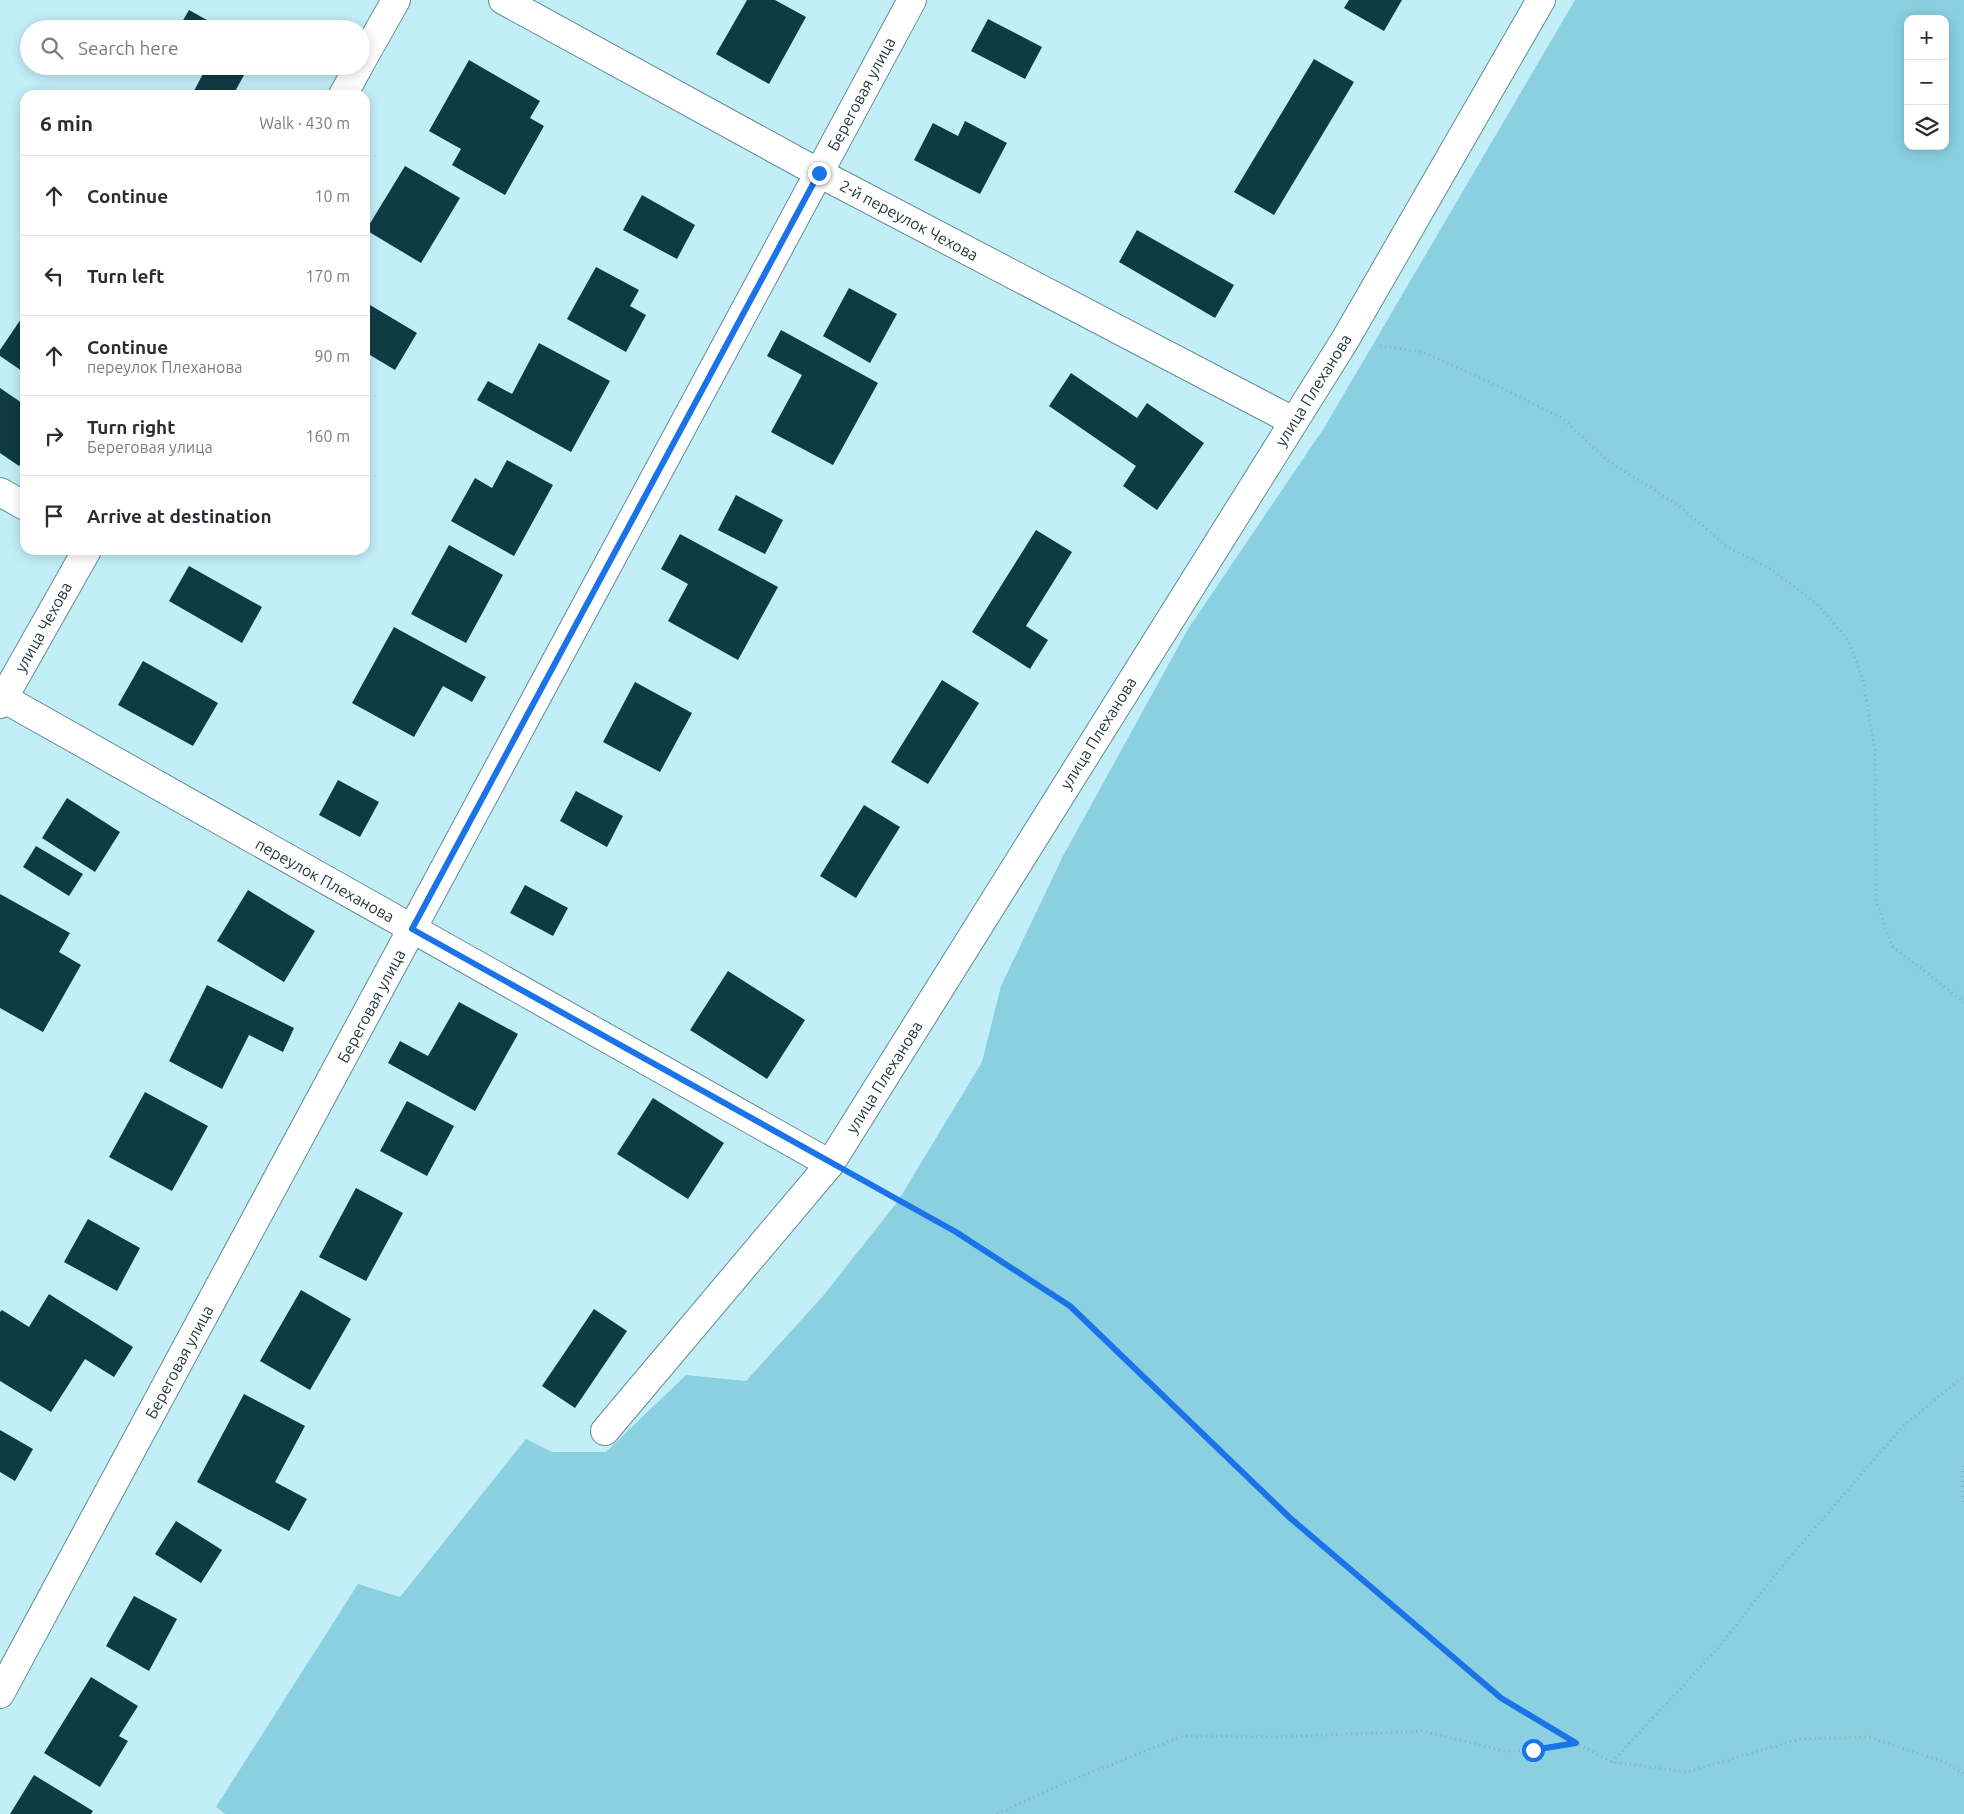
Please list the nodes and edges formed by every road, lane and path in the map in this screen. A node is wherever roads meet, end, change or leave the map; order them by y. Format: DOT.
graph roads {
  1 [pos="396,0"];
  2 [pos="503,0"];
  3 [pos="912,0"];
  4 [pos="1541,0"];
  5 [pos="370,46"];
  6 [pos="354,75"];
  7 [pos="346,90"];
  8 [pos="819,173"];
  9 [pos="1345,340"];
  10 [pos="1293,421"];
  11 [pos="0,492"];
  12 [pos="20,503"];
  13 [pos="83,555"];
  14 [pos="2,701"];
  15 [pos="412,929"];
  16 [pos="1964,1002"];
  17 [pos="830,1164"];
  18 [pos="1964,1376"];
  19 [pos="605,1431"];
  20 [pos="1964,1466"];
  21 [pos="1964,1502"];
  22 [pos="0,1694"];
  23 [pos="1576,1743"];
  24 [pos="1612,1762"];
  25 [pos="1964,1774"];
  26 [pos="997,1814"];
  1 -- 5 [label="street"];
  2 -- 8 [label="street, 2-й переулок Чехова"];
  3 -- 8 [label="street, Береговая улица"];
  4 -- 9 [label="street, улица Плеханова"];
  6 -- 7 [label="street"];
  8 -- 10 [label="street, 2-й переулок Чехова"];
  8 -- 15 [label="street, Береговая улица"];
  9 -- 10 [label="street, улица Плеханова"];
  9 -- 16 [label="path"];
  10 -- 17 [label="street, улица Плеханова"];
  11 -- 12 [label="street"];
  13 -- 14 [label="street, улица Чехова"];
  14 -- 15 [label="street, переулок Плеханова"];
  15 -- 17 [label="street, переулок Плеханова"];
  15 -- 22 [label="street, Береговая улица"];
  17 -- 19 [label="street, улица Плеханова"];
  17 -- 23 [label="path"];
  18 -- 24 [label="path"];
  20 -- 21 [label="path"];
  23 -- 24 [label="path"];
  23 -- 26 [label="path"];
  24 -- 25 [label="path"];
}
